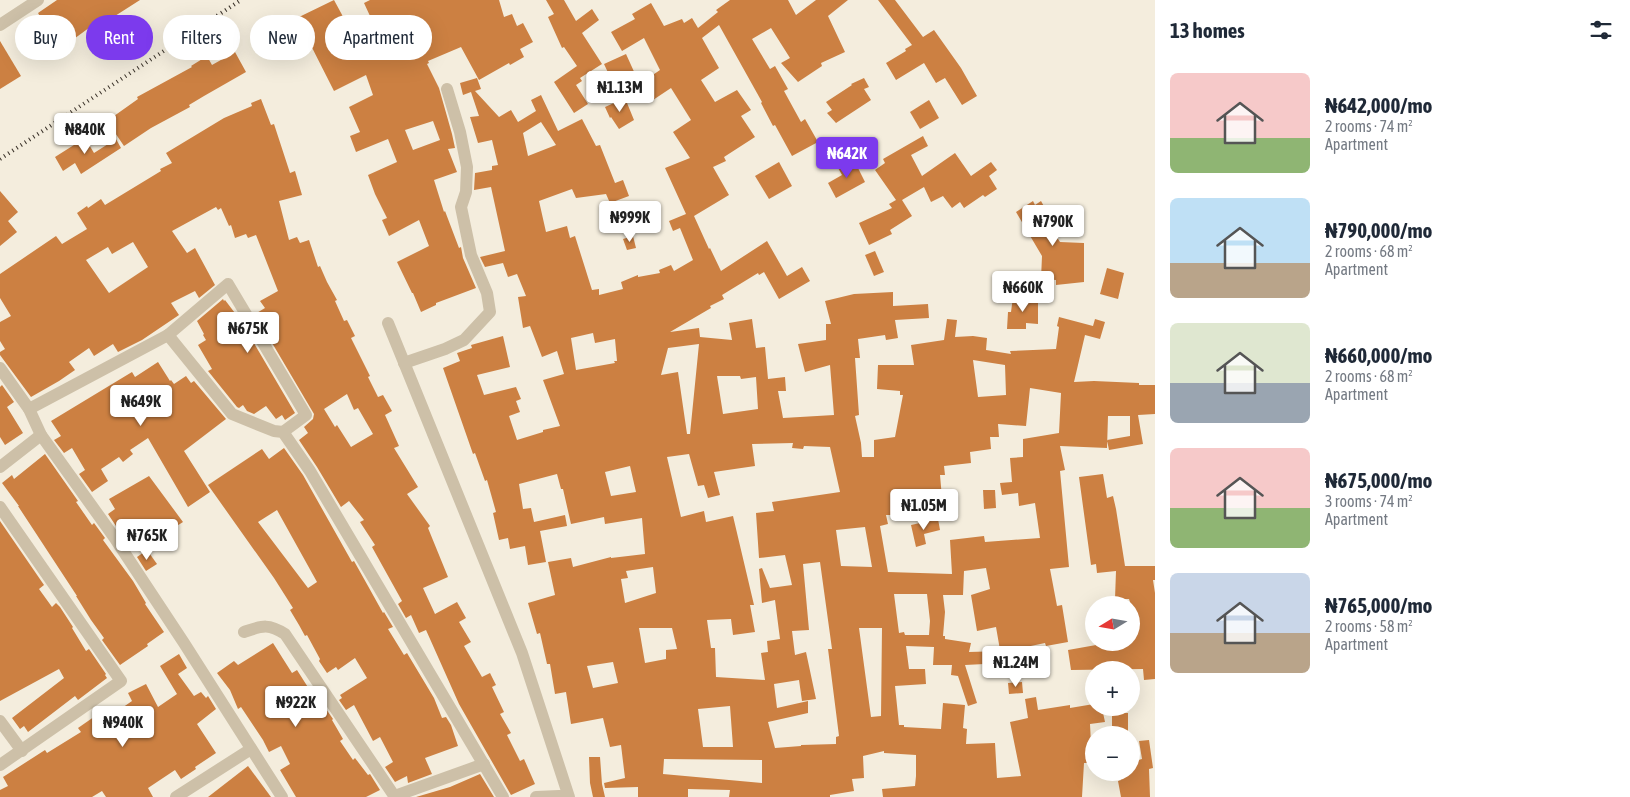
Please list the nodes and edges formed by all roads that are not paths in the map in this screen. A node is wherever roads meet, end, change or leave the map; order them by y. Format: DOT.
graph roads {
  1 [pos="38,0"];
  2 [pos="0,25"];
  3 [pos="447,89"];
  4 [pos="388,323"];
  5 [pos="168,334"];
  6 [pos="404,363"];
  7 [pos="0,368"];
  8 [pos="29,409"];
  9 [pos="283,432"];
  10 [pos="41,435"];
  11 [pos="0,468"];
  12 [pos="0,507"];
  13 [pos="244,632"];
  14 [pos="0,721"];
  15 [pos="251,749"];
  16 [pos="22,751"];
  17 [pos="484,764"];
  18 [pos="0,765"];
  19 [pos="176,797"];
  20 [pos="282,797"];
  21 [pos="395,797"];
  22 [pos="504,797"];
  23 [pos="536,797"];
  24 [pos="564,797"];
  25 [pos="569,797"];
  1 -- 2 [label="street"];
  3 -- 6 [label="street"];
  4 -- 6 [label="street"];
  5 -- 8 [label="street"];
  5 -- 9 [label="street"];
  5 -- 9 [label="street"];
  6 -- 25 [label="street"];
  7 -- 8 [label="street"];
  8 -- 10 [label="street"];
  9 -- 17 [label="street"];
  10 -- 11 [label="street"];
  10 -- 15 [label="street"];
  12 -- 16 [label="street"];
  13 -- 21 [label="street"];
  14 -- 16 [label="street"];
  15 -- 19 [label="street"];
  15 -- 20 [label="street"];
  16 -- 18 [label="street"];
  17 -- 21 [label="street"];
  17 -- 22 [label="street"];
  23 -- 24 [label="street"];
}
